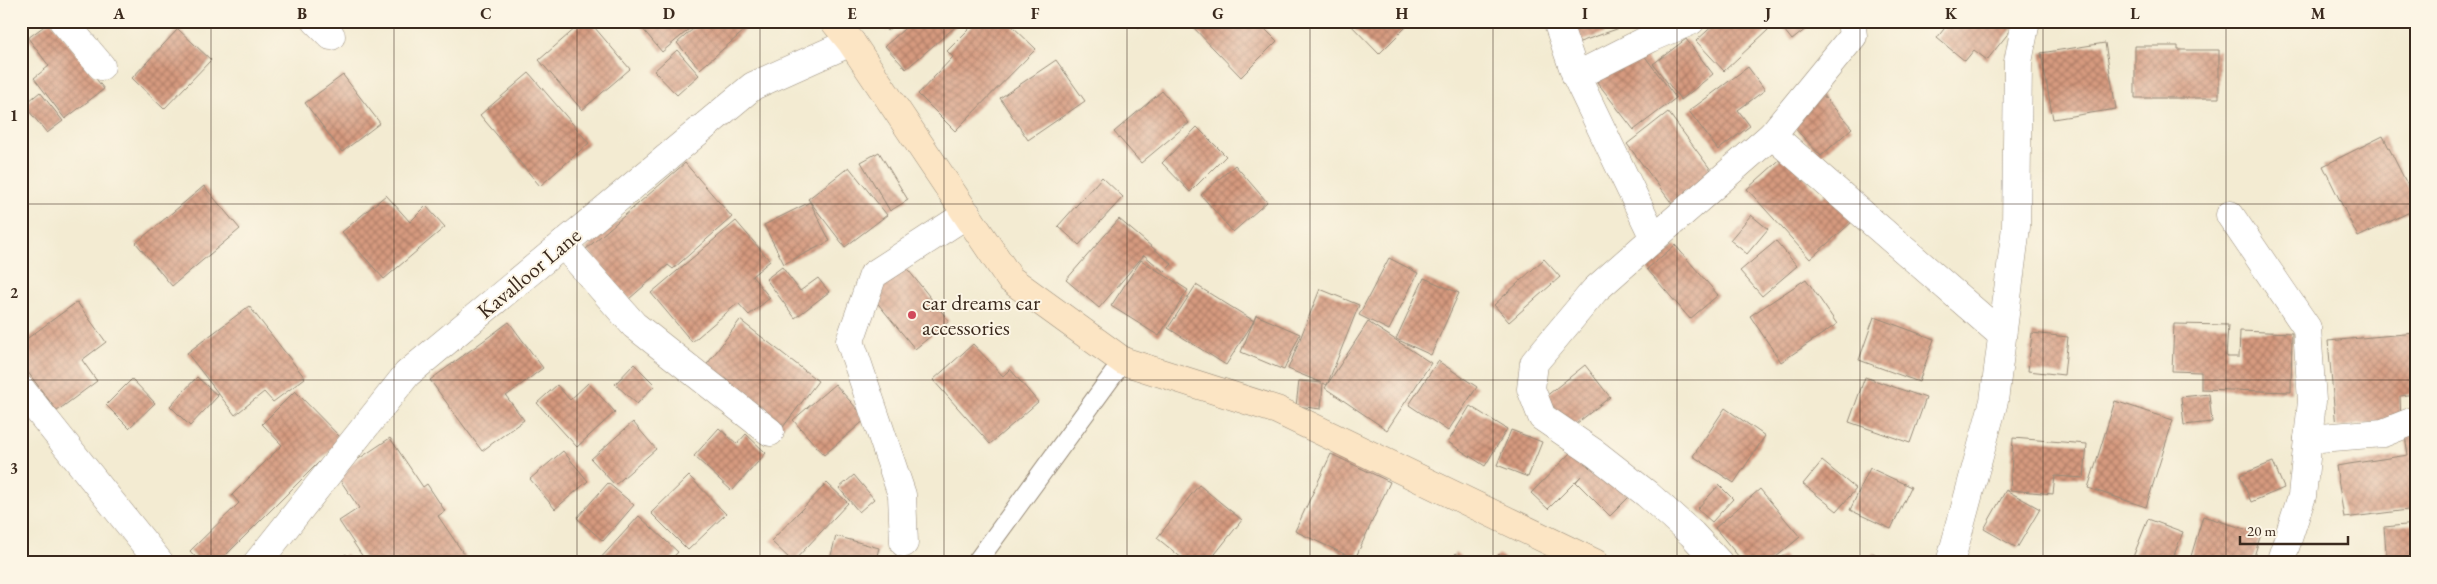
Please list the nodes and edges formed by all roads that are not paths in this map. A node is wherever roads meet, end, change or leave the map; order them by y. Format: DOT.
graph roads {
  1 [pos="63,21"];
  2 [pos="834,21"];
  3 [pos="1557,21"];
  4 [pos="1691,21"];
  5 [pos="1851,21"];
  6 [pos="2026,21"];
  7 [pos="851,42"];
  8 [pos="101,66"];
  9 [pos="1576,76"];
  10 [pos="1772,135"];
  11 [pos="967,214"];
  12 [pos="2230,215"];
  13 [pos="1654,238"];
  14 [pos="563,244"];
  15 [pos="2002,335"];
  16 [pos="1122,361"];
  17 [pos="21,389"];
  18 [pos="2416,420"];
  19 [pos="770,432"];
  20 [pos="2308,439"];
  21 [pos="904,543"];
  22 [pos="266,559"];
  23 [pos="160,563"];
  24 [pos="976,563"];
  25 [pos="1595,563"];
  26 [pos="1719,563"];
  27 [pos="1950,563"];
  28 [pos="2280,563"];
  1 -- 8 [label="street"];
  2 -- 7 [label="main road"];
  3 -- 9 [label="street"];
  4 -- 9 [label="street"];
  5 -- 10 [label="street"];
  6 -- 15 [label="street"];
  7 -- 11 [label="main road"];
  7 -- 14 [label="street, Kavalloor Lane"];
  9 -- 13 [label="street"];
  10 -- 13 [label="street"];
  10 -- 15 [label="street"];
  11 -- 16 [label="main road"];
  11 -- 21 [label="street"];
  12 -- 20 [label="street"];
  13 -- 26 [label="street"];
  14 -- 19 [label="street"];
  14 -- 22 [label="street, Kavalloor Lane"];
  15 -- 27 [label="street"];
  16 -- 24 [label="lane"];
  16 -- 25 [label="main road"];
  17 -- 23 [label="street"];
  18 -- 20 [label="street"];
  20 -- 28 [label="street"];
}
